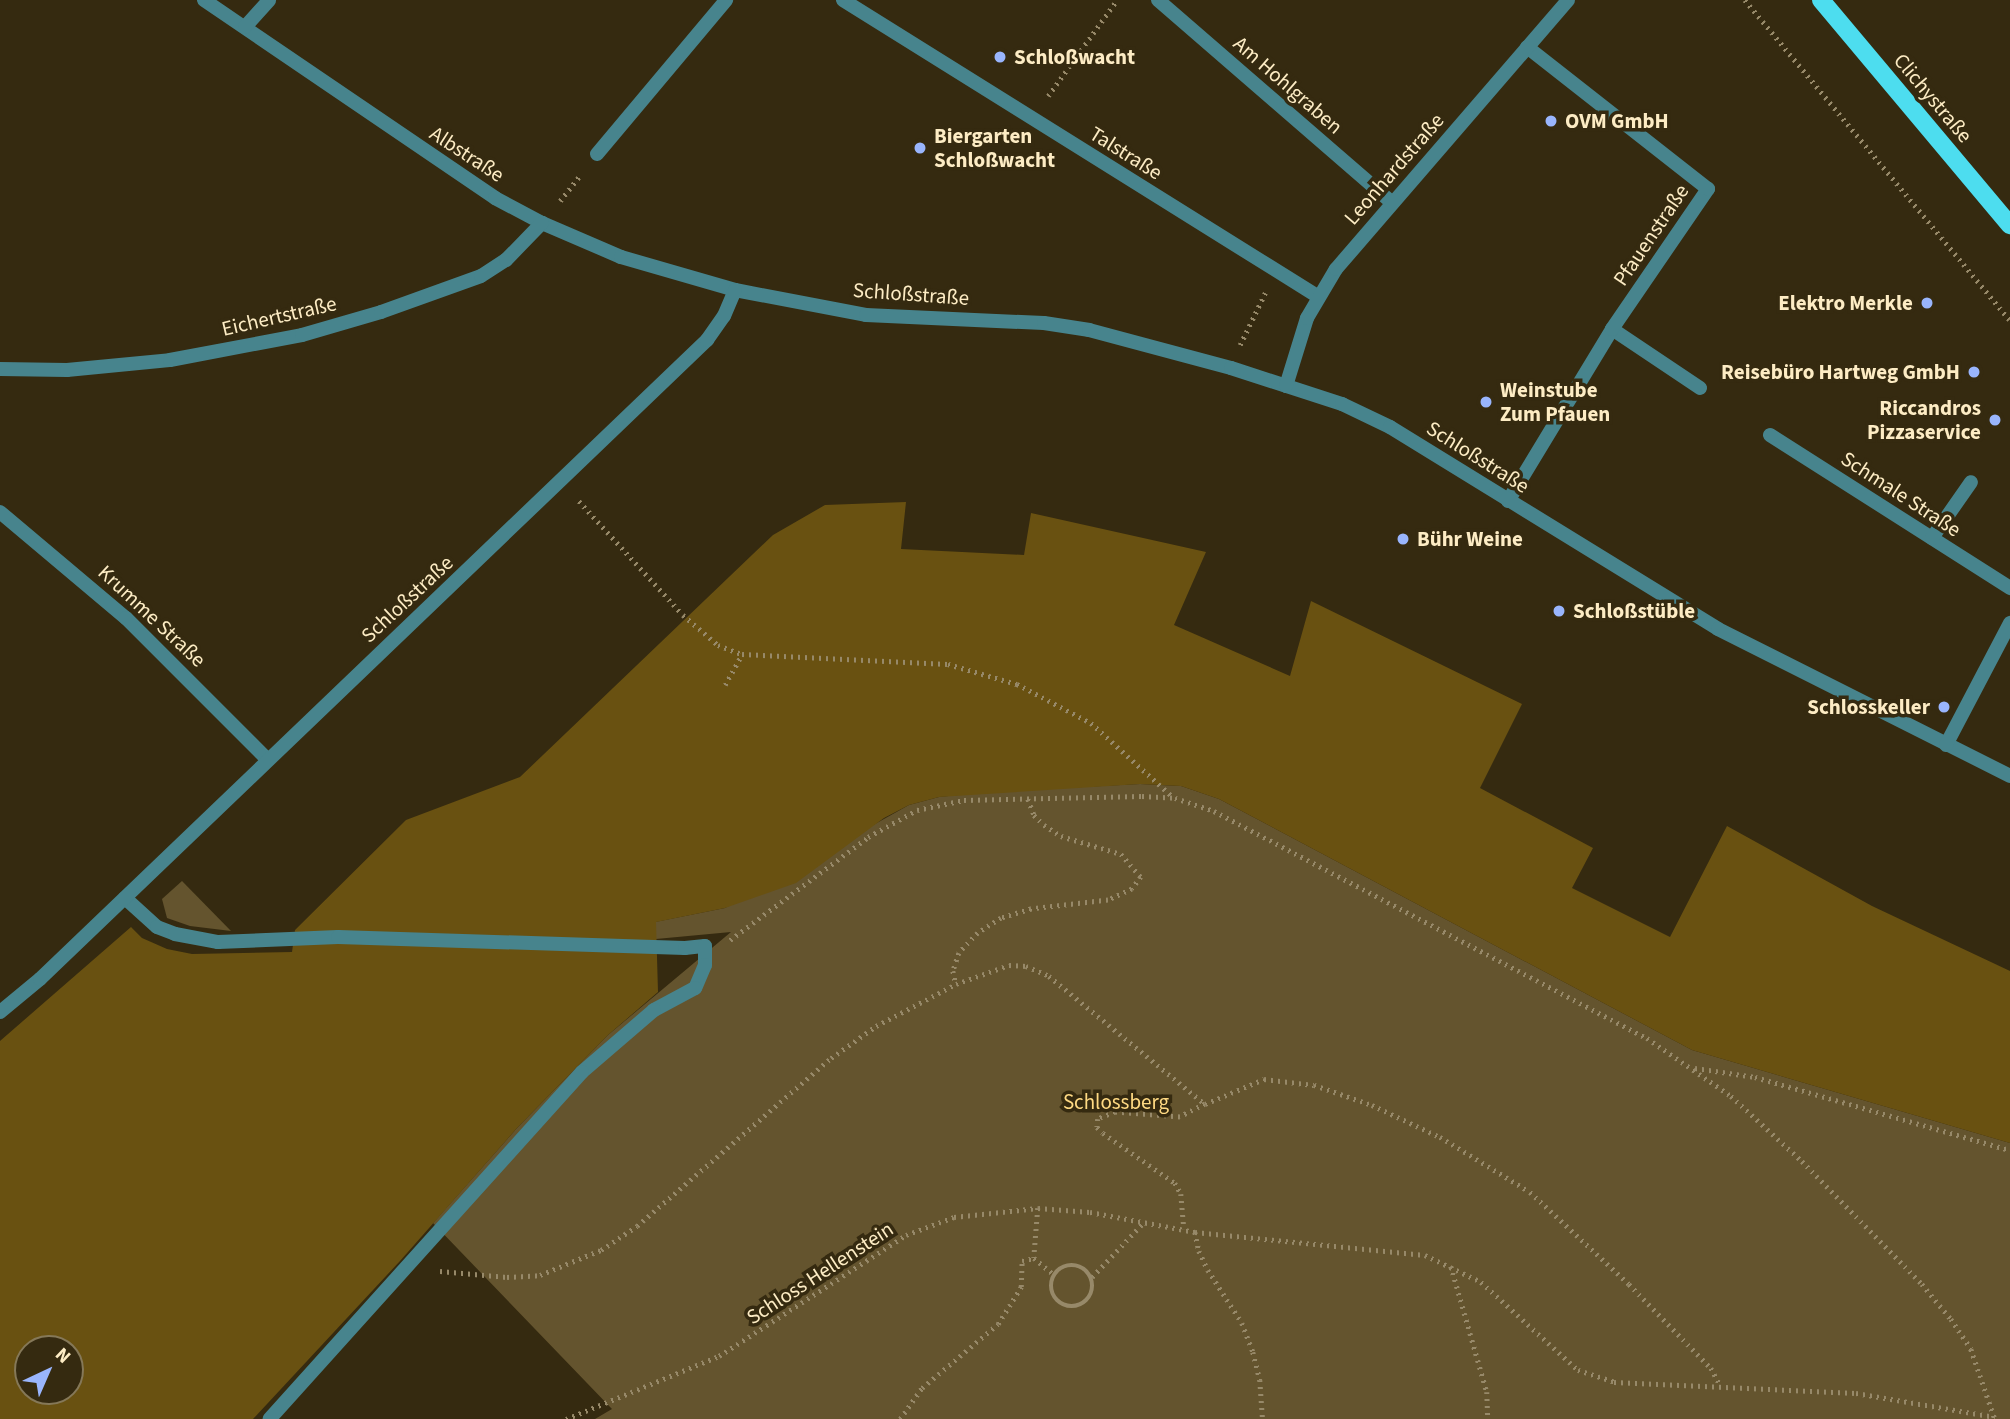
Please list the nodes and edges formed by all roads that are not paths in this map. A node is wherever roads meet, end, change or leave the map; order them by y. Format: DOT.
graph roads {
  1 [pos="204,0"];
  2 [pos="269,0"];
  3 [pos="726,0"];
  4 [pos="843,0"];
  5 [pos="1158,0"];
  6 [pos="1568,0"];
  7 [pos="1821,0"];
  8 [pos="245,27"];
  9 [pos="1527,47"];
  10 [pos="597,154"];
  11 [pos="1391,202"];
  12 [pos="542,223"];
  13 [pos="2010,225"];
  14 [pos="735,290"];
  15 [pos="1317,296"];
  16 [pos="1612,330"];
  17 [pos="0,369"];
  18 [pos="1286,386"];
  19 [pos="1700,388"];
  20 [pos="1770,435"];
  21 [pos="1971,482"];
  22 [pos="1508,500"];
  23 [pos="0,512"];
  24 [pos="1932,538"];
  25 [pos="2010,588"];
  26 [pos="2010,622"];
  27 [pos="1946,745"];
  28 [pos="267,759"];
  29 [pos="2010,776"];
  30 [pos="125,898"];
  31 [pos="0,1012"];
  32 [pos="270,1419"];
  1 -- 8 [label="street, Albstraße"];
  2 -- 8 [label="street"];
  3 -- 10 [label="street"];
  4 -- 15 [label="street, Talstraße"];
  5 -- 11 [label="street, Am Hohlgraben"];
  6 -- 9 [label="street, Leonhardstraße"];
  7 -- 13 [label="main road, Clichystraße"];
  8 -- 12 [label="street, Albstraße"];
  9 -- 11 [label="street, Leonhardstraße"];
  9 -- 16 [label="street, Pfauenstraße"];
  11 -- 15 [label="street, Leonhardstraße"];
  12 -- 14 [label="street, Albstraße"];
  12 -- 17 [label="street, Eichertstraße"];
  14 -- 18 [label="street, Schloßstraße"];
  14 -- 28 [label="street, Schloßstraße"];
  15 -- 18 [label="street, Leonhardstraße"];
  16 -- 19 [label="street"];
  16 -- 22 [label="street, Pfauenstraße"];
  18 -- 22 [label="street, Schloßstraße"];
  20 -- 24 [label="street, Schmale Straße"];
  21 -- 24 [label="street"];
  22 -- 27 [label="street, Schloßstraße"];
  23 -- 28 [label="street, Krumme Straße"];
  24 -- 25 [label="street, Schmale Straße"];
  26 -- 27 [label="street"];
  27 -- 29 [label="street, Schloßstraße"];
  28 -- 30 [label="street, Schloßstraße"];
  30 -- 31 [label="street, Schloßstraße"];
  30 -- 32 [label="street"];
}
